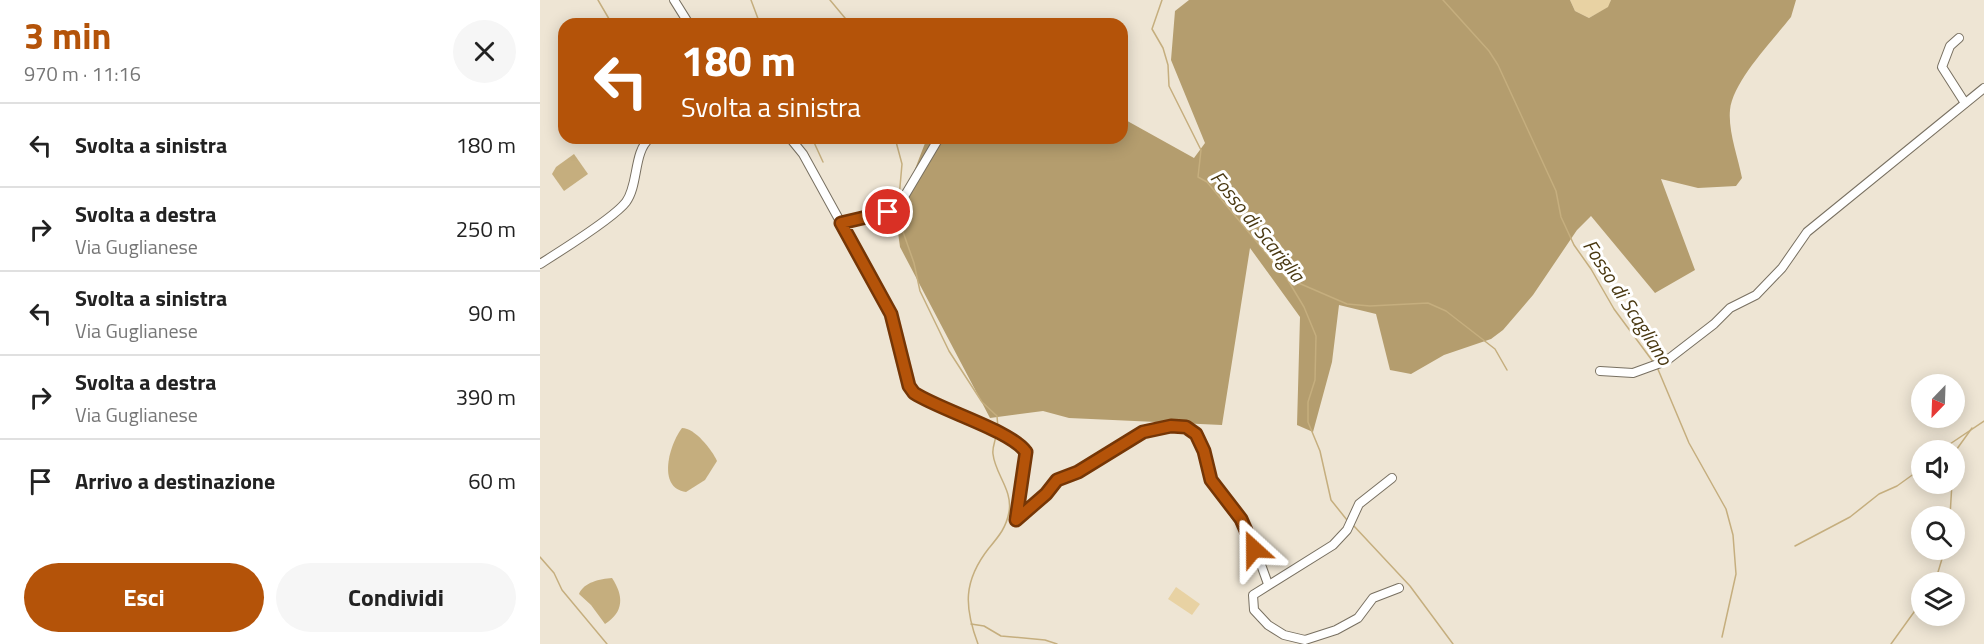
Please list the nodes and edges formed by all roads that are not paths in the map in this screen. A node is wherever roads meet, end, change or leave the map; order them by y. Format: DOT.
graph roads {
  1 [pos="674,0"];
  2 [pos="685,18"];
  3 [pos="1959,38"];
  4 [pos="1984,88"];
  5 [pos="1965,103"];
  6 [pos="645,144"];
  7 [pos="795,144"];
  8 [pos="935,144"];
  9 [pos="841,223"];
  10 [pos="540,264"];
  11 [pos="1600,371"];
  12 [pos="1392,478"];
  13 [pos="1268,584"];
  14 [pos="1399,588"];
  1 -- 2 [label="street"];
  3 -- 5 [label="street"];
  4 -- 5 [label="street"];
  5 -- 11 [label="street"];
  6 -- 10 [label="street"];
  7 -- 9 [label="street"];
  8 -- 9 [label="street"];
  9 -- 13 [label="street"];
  12 -- 13 [label="street"];
  13 -- 14 [label="street"];
}
